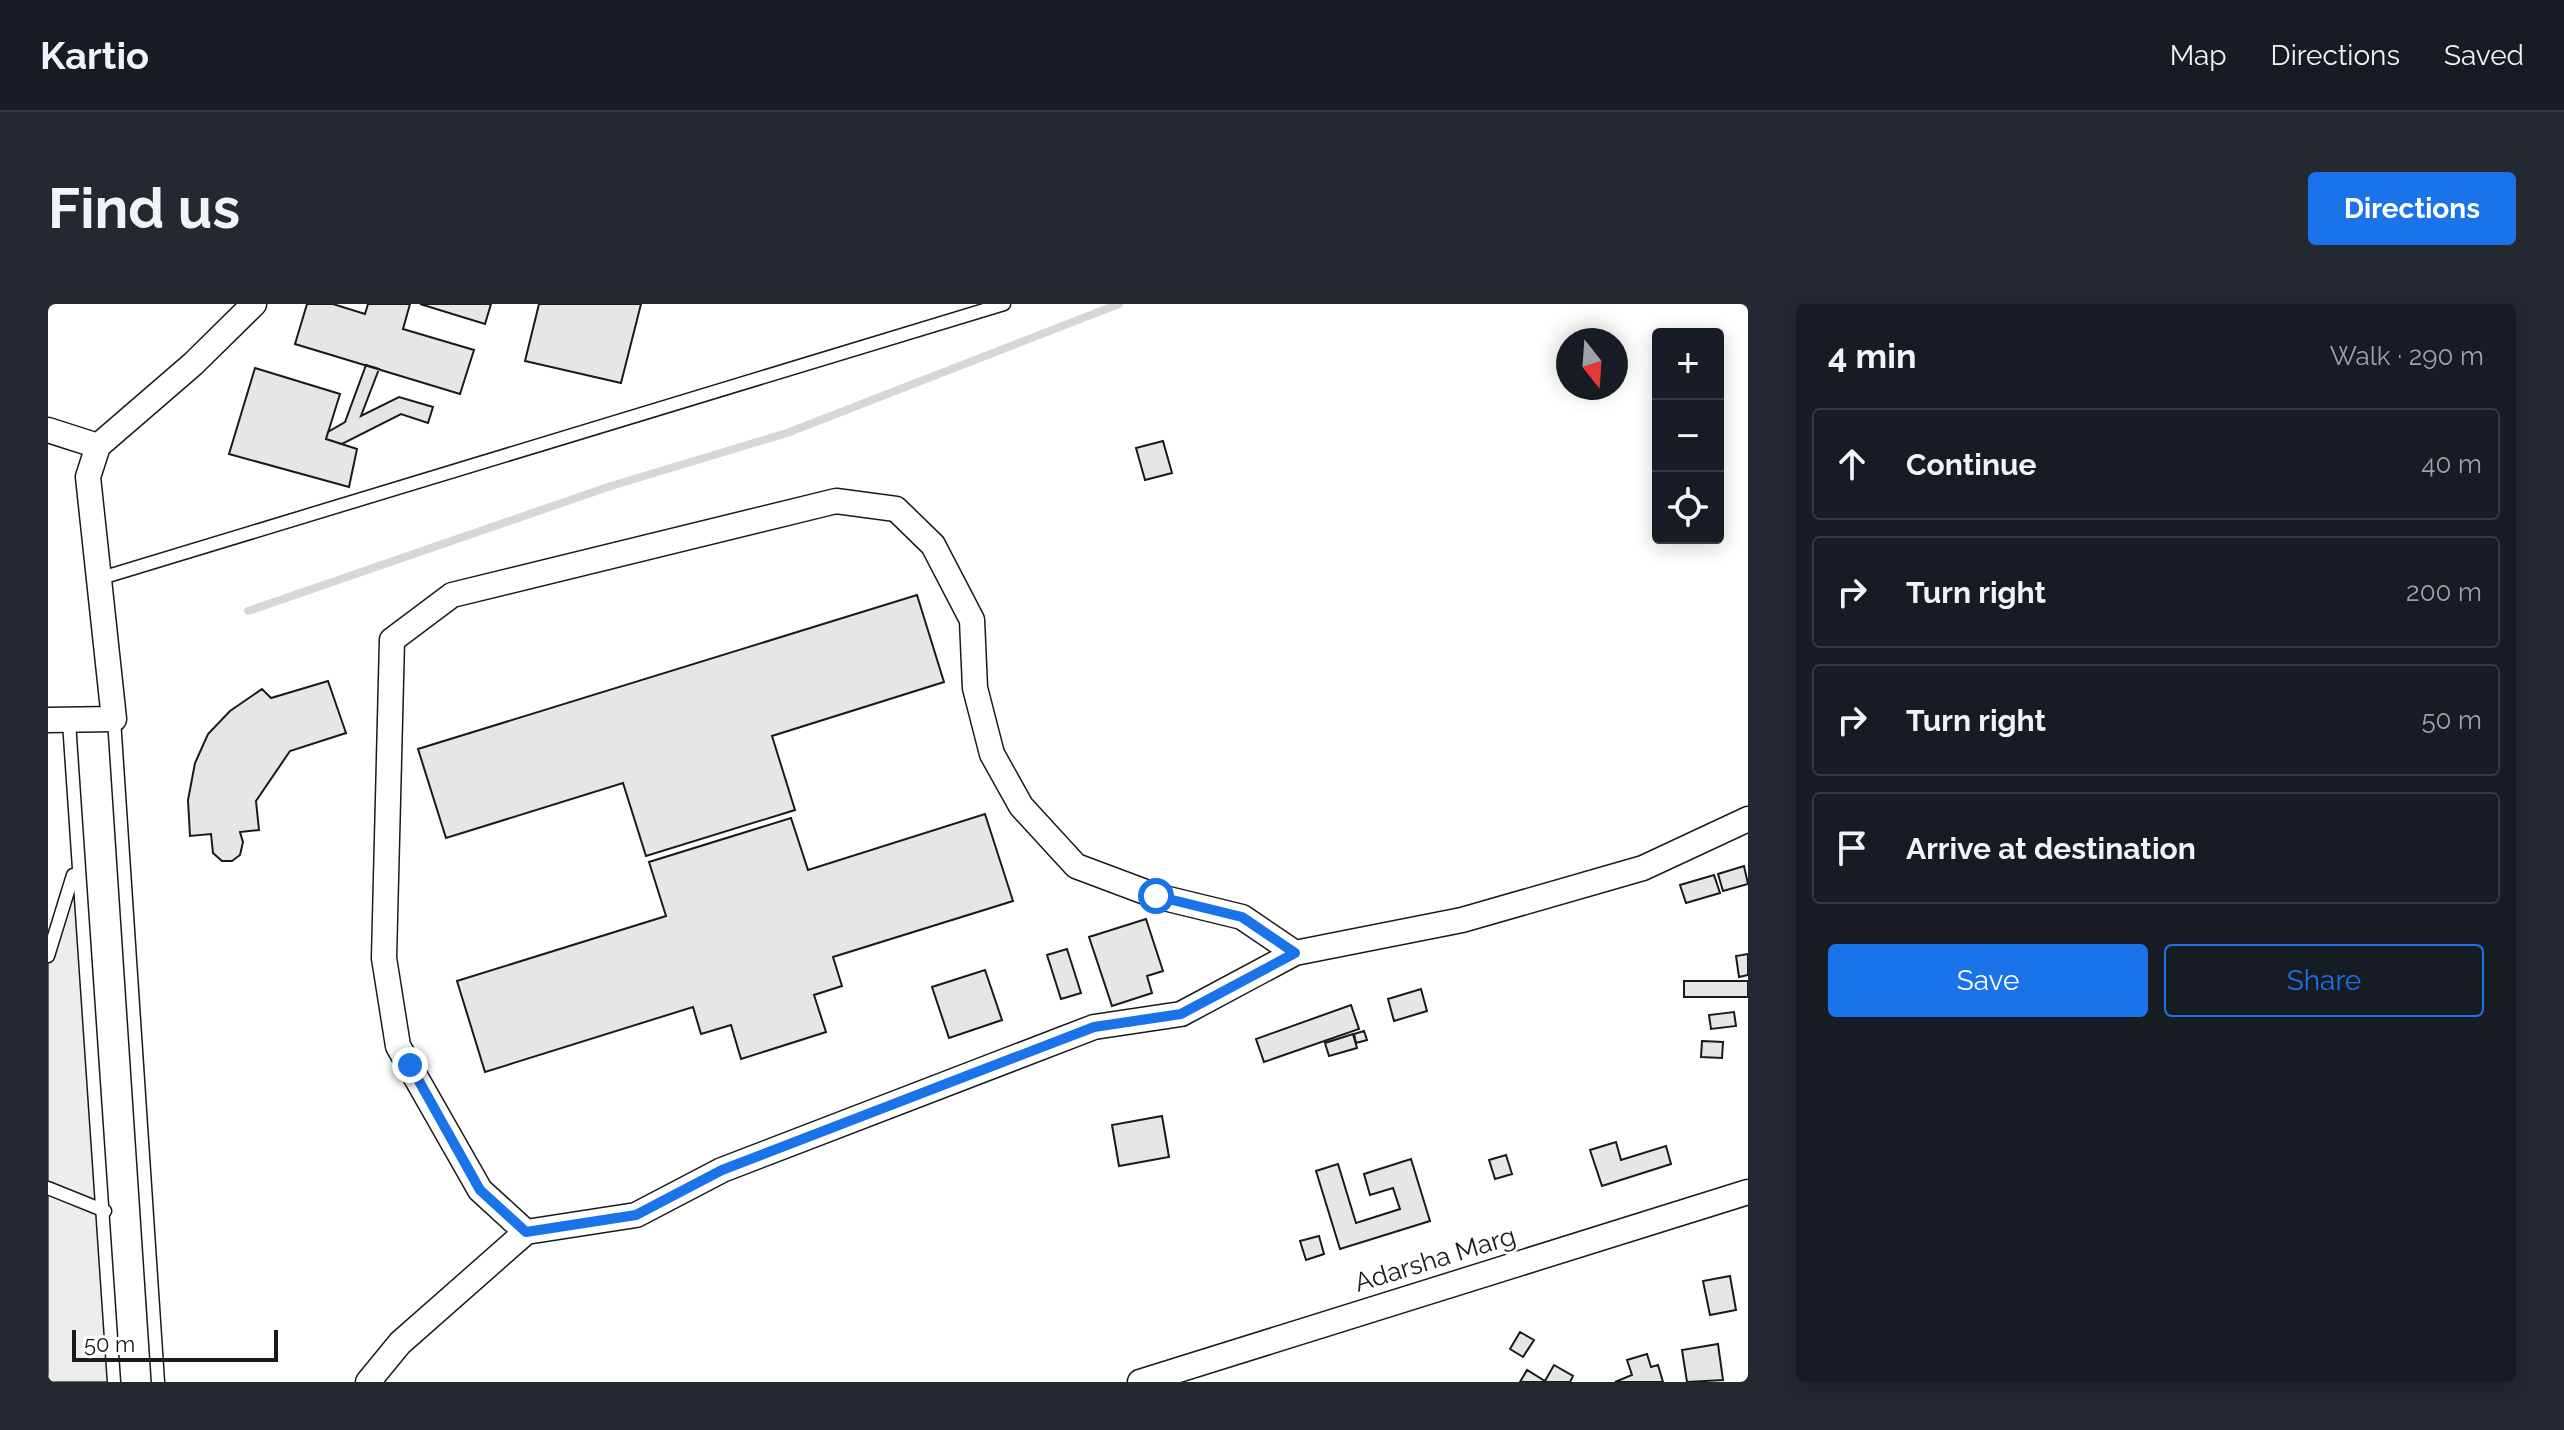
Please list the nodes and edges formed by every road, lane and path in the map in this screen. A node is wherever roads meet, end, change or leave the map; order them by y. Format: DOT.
graph roads {
  1 [pos="254,304"];
  2 [pos="1004,304"];
  3 [pos="48,430"];
  4 [pos="98,446"];
  5 [pos="98,579"];
  6 [pos="114,719"];
  7 [pos="58,721"];
  8 [pos="1748,819"];
  9 [pos="76,865"];
  10 [pos="1295,953"];
  11 [pos="48,956"];
  12 [pos="48,1188"];
  13 [pos="1748,1192"];
  14 [pos="105,1211"];
  15 [pos="526,1232"];
  16 [pos="114,1382"];
  17 [pos="158,1382"];
  18 [pos="368,1382"];
  19 [pos="1140,1382"];
  1 -- 4 [label="street"];
  2 -- 5 [label="lane"];
  3 -- 4 [label="street"];
  4 -- 5 [label="street"];
  5 -- 6 [label="street"];
  6 -- 7 [label="street"];
  6 -- 17 [label="lane"];
  7 -- 9 [label="lane"];
  8 -- 10 [label="street"];
  9 -- 11 [label="lane"];
  9 -- 14 [label="lane"];
  10 -- 15 [label="street"];
  10 -- 15 [label="street"];
  12 -- 14 [label="lane"];
  13 -- 19 [label="street, Adarsha Marg"];
  14 -- 16 [label="lane"];
  15 -- 18 [label="street"];
}
